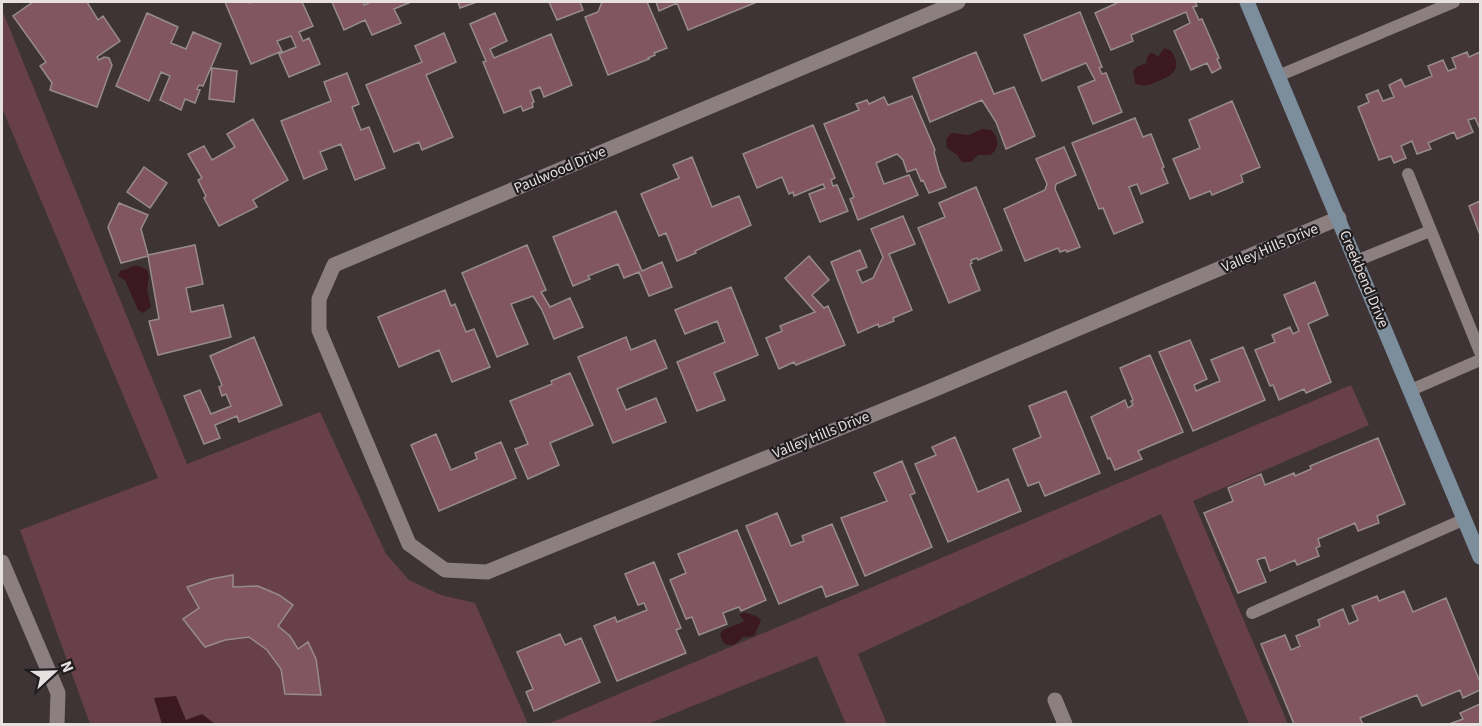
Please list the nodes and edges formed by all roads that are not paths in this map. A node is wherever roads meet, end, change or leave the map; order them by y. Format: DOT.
graph roads {
  1 [pos="958,2"];
  2 [pos="1247,2"];
  3 [pos="1454,2"];
  4 [pos="1278,76"];
  5 [pos="1407,174"];
  6 [pos="1339,218"];
  7 [pos="1430,231"];
  8 [pos="1356,261"];
  9 [pos="1480,352"];
  10 [pos="1480,360"];
  11 [pos="1411,390"];
  12 [pos="365,439"];
  13 [pos="1465,519"];
  14 [pos="1476,535"];
  15 [pos="1480,557"];
  16 [pos="5,568"];
  17 [pos="1252,613"];
  18 [pos="1055,700"];
  19 [pos="57,724"];
  20 [pos="1065,724"];
  1 -- 12 [label="street, Paulwood Drive"];
  2 -- 4 [label="street, Creekbend Drive"];
  3 -- 4 [label="lane"];
  4 -- 6 [label="street, Creekbend Drive"];
  5 -- 7 [label="lane"];
  6 -- 8 [label="street, Creekbend Drive"];
  6 -- 12 [label="street, Valley Hills Drive"];
  7 -- 8 [label="lane"];
  7 -- 9 [label="lane"];
  8 -- 11 [label="street, Creekbend Drive"];
  10 -- 11 [label="lane"];
  11 -- 13 [label="street, Creekbend Drive"];
  13 -- 14 [label="street, Creekbend Drive"];
  13 -- 17 [label="lane"];
  14 -- 15 [label="street, Creekbend Drive"];
  16 -- 19 [label="street"];
  18 -- 20 [label="street"];
}
